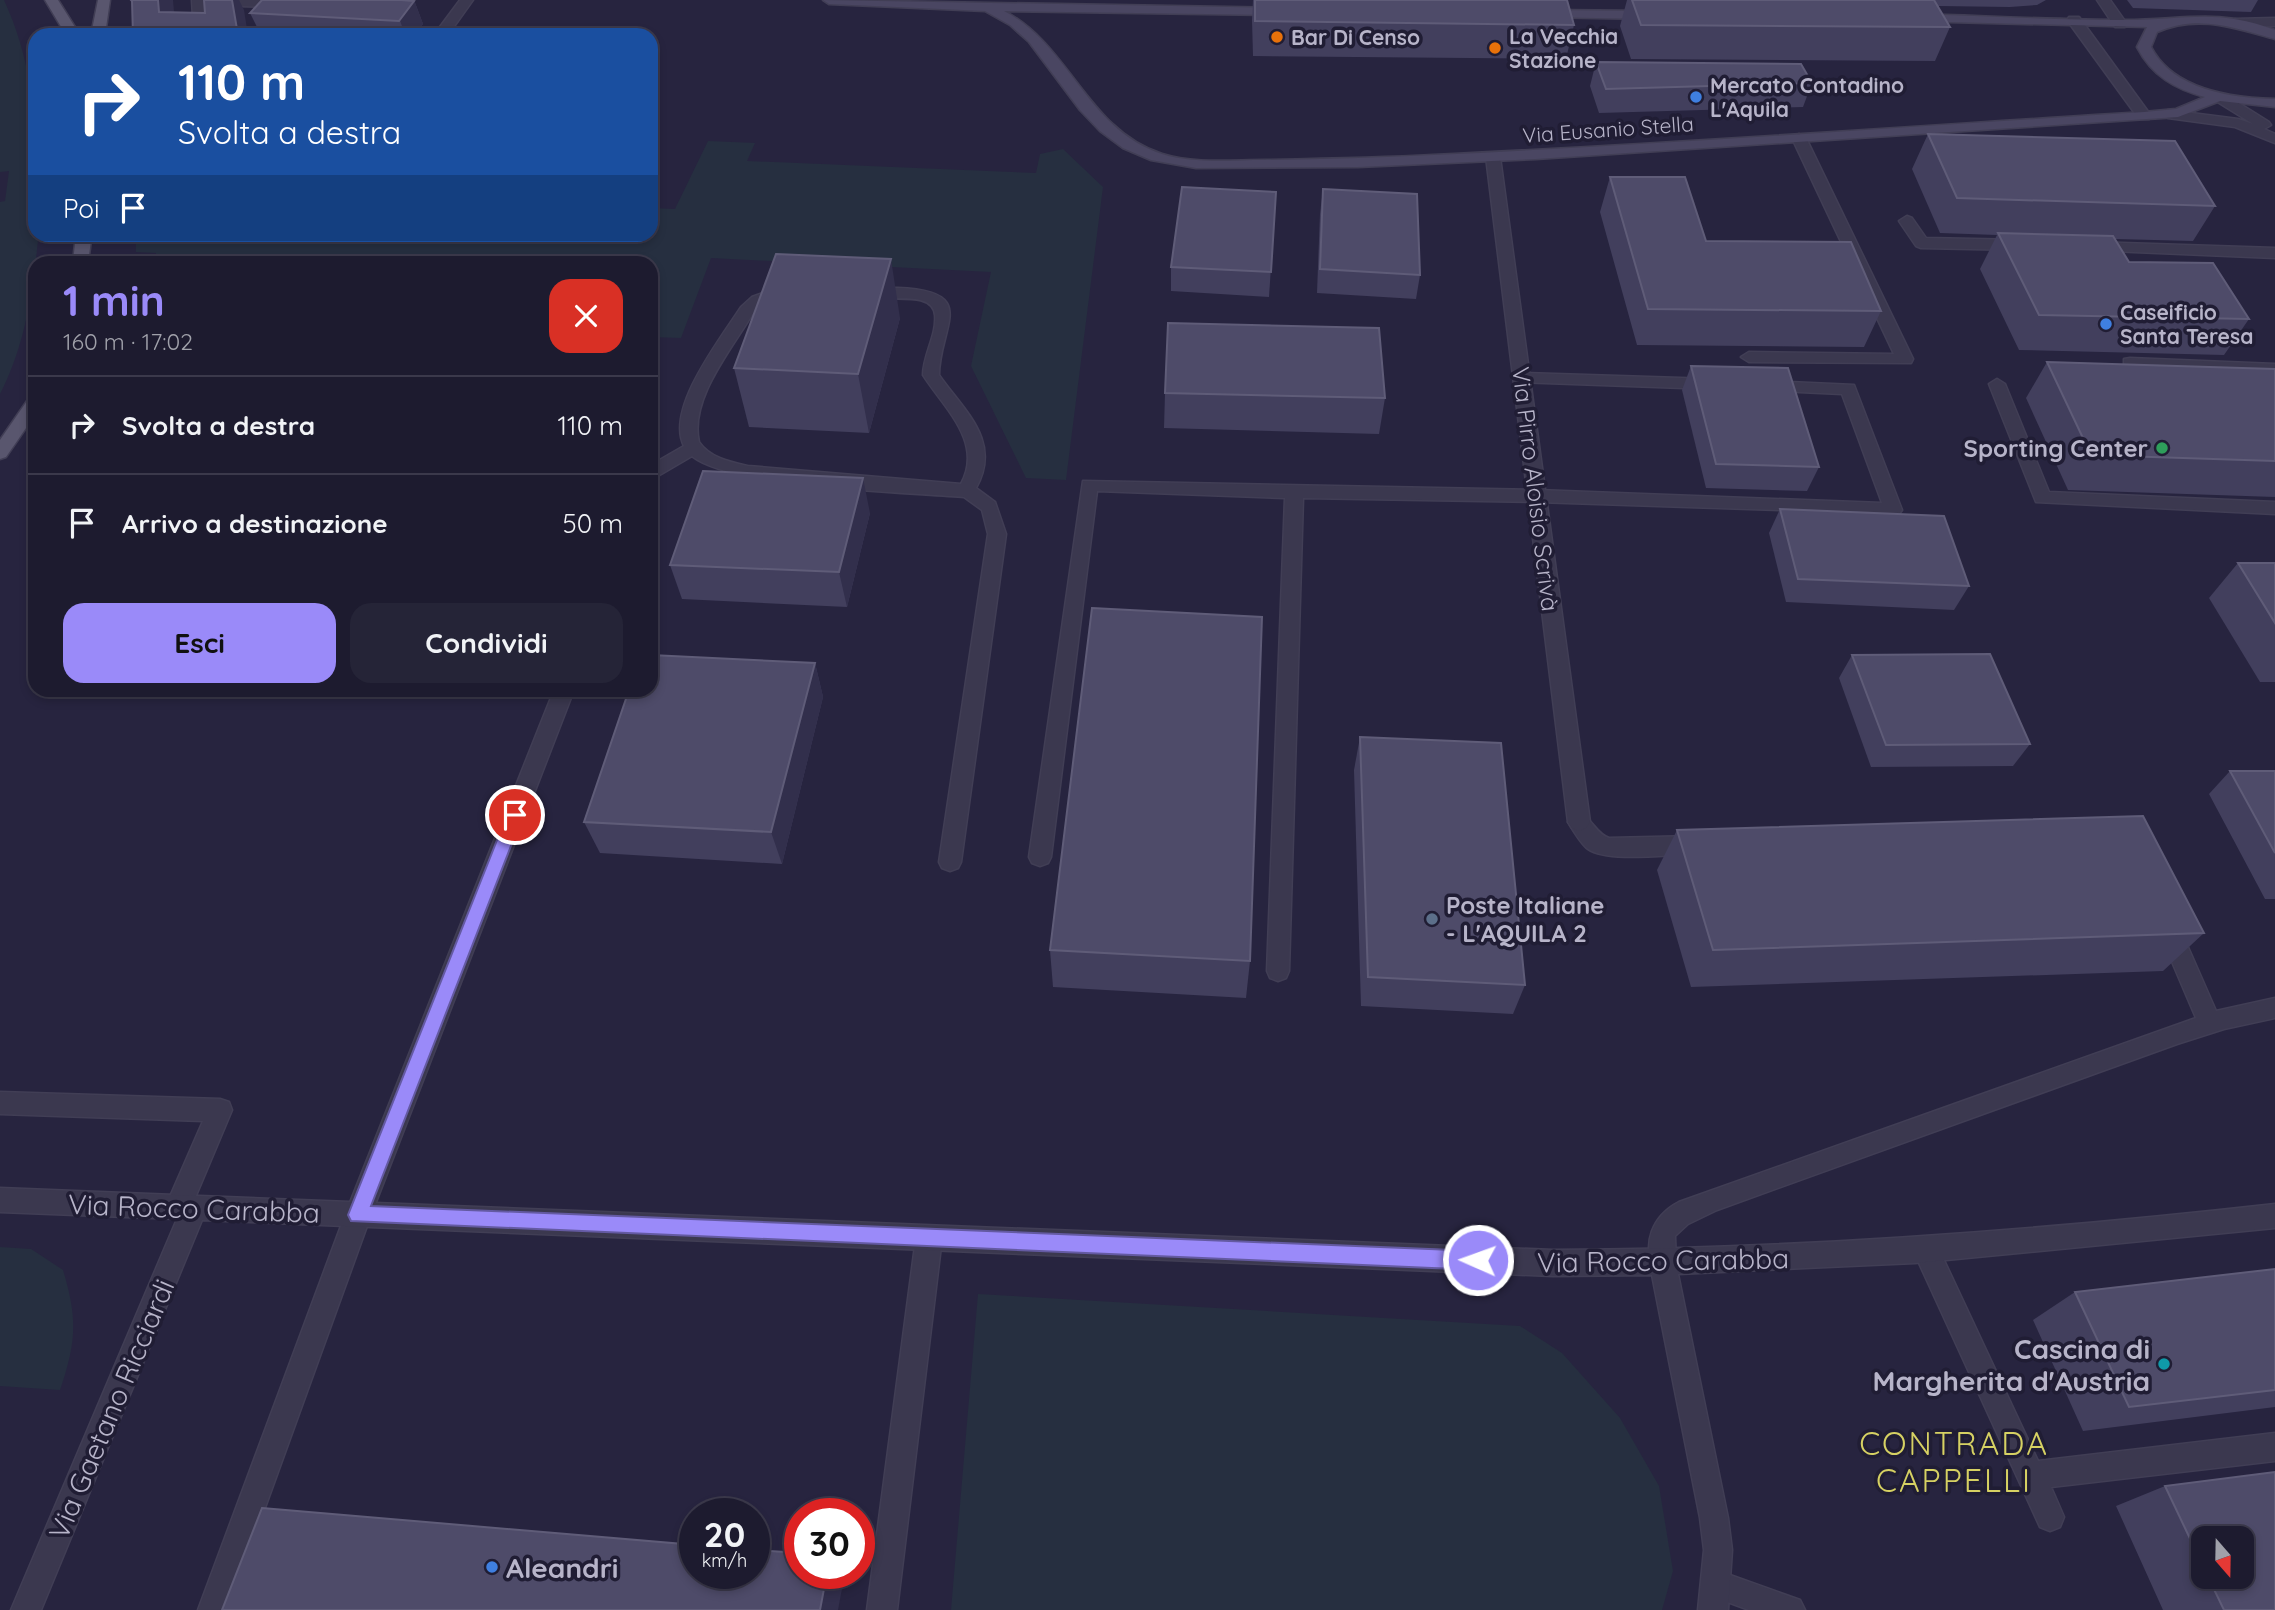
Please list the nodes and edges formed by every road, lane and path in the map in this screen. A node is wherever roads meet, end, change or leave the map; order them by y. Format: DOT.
graph roads {
  1 [pos="51,0"];
  2 [pos="104,0"];
  3 [pos="273,0"];
  4 [pos="467,0"];
  5 [pos="828,0"];
  6 [pos="2103,0"];
  7 [pos="979,7"];
  8 [pos="1100,9"];
  9 [pos="1292,11"];
  10 [pos="1524,14"];
  11 [pos="1661,15"];
  12 [pos="1895,18"];
  13 [pos="2074,20"];
  14 [pos="2169,22"];
  15 [pos="2275,22"];
  16 [pos="2235,23"];
  17 [pos="2120,24"];
  18 [pos="70,28"];
  19 [pos="98,28"];
  20 [pos="200,28"];
  21 [pos="446,28"];
  22 [pos="2275,36"];
  23 [pos="1043,51"];
  24 [pos="2220,97"];
  25 [pos="2275,103"];
  26 [pos="2168,114"];
  27 [pos="2144,116"];
  28 [pos="2275,136"];
  29 [pos="1799,138"];
  30 [pos="1493,157"];
  31 [pos="1907,221"];
  32 [pos="2043,246"];
  33 [pos="2071,247"];
  34 [pos="2275,253"];
  35 [pos="801,290"];
  36 [pos="857,292"];
  37 [pos="1749,357"];
  38 [pos="2130,363"];
  39 [pos="2275,369"];
  40 [pos="1522,378"];
  41 [pos="1997,384"];
  42 [pos="1726,385"];
  43 [pos="1753,386"];
  44 [pos="28,412"];
  45 [pos="693,449"];
  46 [pos="0,453"];
  47 [pos="658,468"];
  48 [pos="966,491"];
  49 [pos="1294,492"];
  50 [pos="1537,496"];
  51 [pos="2275,508"];
  52 [pos="561,697"];
  53 [pos="1718,845"];
  54 [pos="1040,858"];
  55 [pos="950,862"];
  56 [pos="2162,912"];
  57 [pos="1278,971"];
  58 [pos="2275,1008"];
  59 [pos="2210,1024"];
  60 [pos="0,1103"];
  61 [pos="0,1200"];
  62 [pos="187,1207"];
  63 [pos="358,1215"];
  64 [pos="2275,1216"];
  65 [pos="929,1238"];
  66 [pos="1926,1250"];
  67 [pos="1663,1263"];
  68 [pos="2275,1447"];
  69 [pos="2031,1476"];
  70 [pos="2050,1517"];
  71 [pos="1715,1597"];
  72 [pos="26,1610"];
  73 [pos="213,1610"];
  74 [pos="882,1610"];
  75 [pos="1790,1610"];
  1 -- 18 [label="main road"];
  2 -- 19 [label="main road"];
  3 -- 20 [label="street"];
  4 -- 21 [label="street"];
  5 -- 7 [label="street"];
  6 -- 17 [label="street"];
  7 -- 8 [label="street"];
  7 -- 23 [label="street, Via Eusanio Stella"];
  8 -- 9 [label="street"];
  8 -- 23 [label="street"];
  10 -- 11 [label="street"];
  12 -- 13 [label="street"];
  13 -- 17 [label="street"];
  13 -- 27 [label="street"];
  14 -- 16 [label="street"];
  14 -- 17 [label="street"];
  14 -- 24 [label="street"];
  15 -- 16 [label="street"];
  16 -- 22 [label="street"];
  23 -- 30 [label="street, Via Eusanio Stella"];
  24 -- 25 [label="street"];
  24 -- 26 [label="street, Via Eusanio Stella"];
  24 -- 28 [label="street"];
  26 -- 27 [label="street, Via Eusanio Stella"];
  26 -- 28 [label="street"];
  27 -- 29 [label="street, Via Eusanio Stella"];
  29 -- 30 [label="street, Via Eusanio Stella"];
  29 -- 37 [label="street"];
  30 -- 40 [label="street, Via Pirro Aloisio Scrivà"];
  31 -- 32 [label="street"];
  33 -- 34 [label="street"];
  35 -- 45 [label="street"];
  36 -- 48 [label="street"];
  38 -- 39 [label="street"];
  40 -- 42 [label="street"];
  40 -- 50 [label="street, Via Pirro Aloisio Scrivà"];
  41 -- 51 [label="street"];
  43 -- 50 [label="street"];
  44 -- 46 [label="main road"];
  45 -- 47 [label="street"];
  45 -- 48 [label="street"];
  48 -- 55 [label="street"];
  49 -- 50 [label="street"];
  49 -- 54 [label="street"];
  49 -- 57 [label="street"];
  50 -- 53 [label="street, Via Pirro Aloisio Scrivà"];
  52 -- 63 [label="street"];
  56 -- 59 [label="street"];
  58 -- 59 [label="street"];
  59 -- 67 [label="street"];
  60 -- 62 [label="street, Via Gaetano Ricciardi"];
  61 -- 62 [label="street, Via Rocco Carabba"];
  62 -- 63 [label="street, Via Rocco Carabba"];
  62 -- 72 [label="street, Via Gaetano Ricciardi"];
  63 -- 65 [label="street, Via Rocco Carabba"];
  63 -- 73 [label="street"];
  64 -- 66 [label="street, Via Rocco Carabba"];
  65 -- 67 [label="street, Via Rocco Carabba"];
  65 -- 74 [label="street"];
  66 -- 67 [label="street, Via Rocco Carabba"];
  66 -- 69 [label="street"];
  67 -- 71 [label="street"];
  68 -- 69 [label="street"];
  69 -- 70 [label="street"];
  71 -- 75 [label="street"];
}
